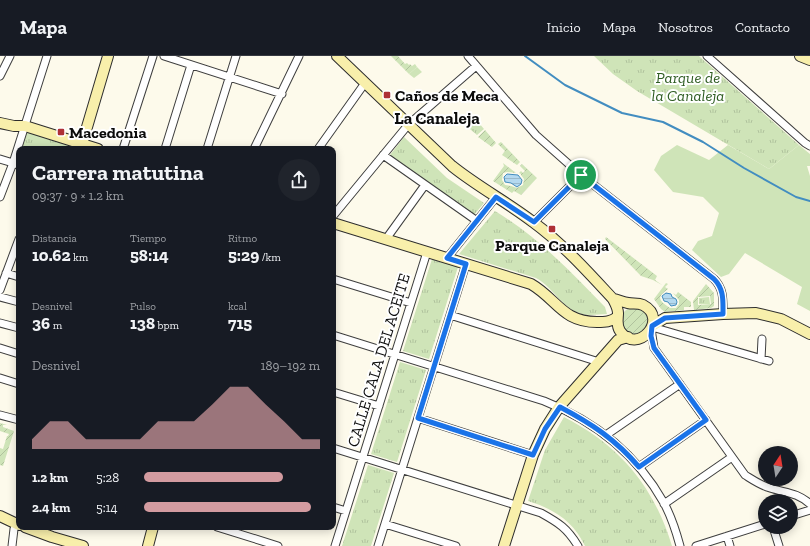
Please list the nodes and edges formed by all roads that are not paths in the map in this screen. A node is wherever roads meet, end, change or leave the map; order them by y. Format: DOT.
graph roads {
  1 [pos="10,56"];
  2 [pos="47,56"];
  3 [pos="108,56"];
  4 [pos="152,56"];
  5 [pos="164,56"];
  6 [pos="236,56"];
  7 [pos="299,56"];
  8 [pos="337,56"];
  9 [pos="468,56"];
  10 [pos="707,56"];
  11 [pos="800,56"];
  12 [pos="810,60"];
  13 [pos="191,65"];
  14 [pos="476,66"];
  15 [pos="0,76"];
  16 [pos="229,77"];
  17 [pos="365,83"];
  18 [pos="282,94"];
  19 [pos="0,123"];
  20 [pos="408,125"];
  21 [pos="24,126"];
  22 [pos="20,146"];
  23 [pos="81,146"];
  24 [pos="124,146"];
  25 [pos="166,146"];
  26 [pos="208,146"];
  27 [pos="256,146"];
  28 [pos="320,146"];
  29 [pos="810,146"];
  30 [pos="383,154"];
  31 [pos="0,159"];
  32 [pos="16,164"];
  33 [pos="581,175"];
  34 [pos="425,185"];
  35 [pos="0,197"];
  36 [pos="496,197"];
  37 [pos="336,212"];
  38 [pos="477,221"];
  39 [pos="534,222"];
  40 [pos="336,224"];
  41 [pos="386,239"];
  42 [pos="427,252"];
  43 [pos="16,253"];
  44 [pos="447,258"];
  45 [pos="466,264"];
  46 [pos="6,273"];
  47 [pos="16,276"];
  48 [pos="336,280"];
  49 [pos="0,290"];
  50 [pos="0,297"];
  51 [pos="613,299"];
  52 [pos="16,301"];
  53 [pos="411,303"];
  54 [pos="630,304"];
  55 [pos="651,312"];
  56 [pos="723,314"];
  57 [pos="450,315"];
  58 [pos="665,318"];
  59 [pos="616,322"];
  60 [pos="0,323"];
  61 [pos="16,327"];
  62 [pos="652,327"];
  63 [pos="810,334"];
  64 [pos="336,336"];
  65 [pos="628,339"];
  66 [pos="762,339"];
  67 [pos="0,348"];
  68 [pos="654,348"];
  69 [pos="16,353"];
  70 [pos="395,355"];
  71 [pos="760,359"];
  72 [pos="769,361"];
  73 [pos="599,362"];
  74 [pos="434,367"];
  75 [pos="0,378"];
  76 [pos="16,383"];
  77 [pos="680,384"];
  78 [pos="336,393"];
  79 [pos="379,406"];
  80 [pos="560,407"];
  81 [pos="0,415"];
  82 [pos="418,418"];
  83 [pos="16,419"];
  84 [pos="706,420"];
  85 [pos="606,435"];
  86 [pos="336,449"];
  87 [pos="533,455"];
  88 [pos="732,457"];
  89 [pos="363,458"];
  90 [pos="639,467"];
  91 [pos="402,470"];
  92 [pos="664,504"];
  93 [pos="810,504"];
  94 [pos="516,506"];
  95 [pos="336,508"];
  96 [pos="810,510"];
  97 [pos="346,511"];
  98 [pos="798,514"];
  99 [pos="0,516"];
  100 [pos="16,522"];
  101 [pos="385,524"];
  102 [pos="758,526"];
  103 [pos="16,528"];
  104 [pos="34,530"];
  105 [pos="152,530"];
  106 [pos="227,530"];
  107 [pos="775,534"];
  108 [pos="727,536"];
  109 [pos="63,543"];
  110 [pos="12,546"];
  111 [pos="83,546"];
  112 [pos="148,546"];
  113 [pos="278,546"];
  114 [pos="335,546"];
  115 [pos="378,546"];
  116 [pos="456,546"];
  117 [pos="504,546"];
  118 [pos="578,546"];
  119 [pos="680,546"];
  120 [pos="696,546"];
  121 [pos="730,546"];
  122 [pos="779,546"];
  1 -- 15 [label="street"];
  2 -- 21 [label="street"];
  3 -- 23 [label="street"];
  4 -- 24 [label="street"];
  5 -- 13 [label="street"];
  6 -- 16 [label="street"];
  7 -- 18 [label="street"];
  8 -- 17 [label="street"];
  9 -- 14 [label="street"];
  10 -- 29 [label="street"];
  11 -- 12 [label="street"];
  13 -- 16 [label="street"];
  13 -- 25 [label="street"];
  14 -- 20 [label="street"];
  14 -- 33 [label="street"];
  16 -- 18 [label="street"];
  16 -- 26 [label="street"];
  17 -- 20 [label="street"];
  17 -- 28 [label="street"];
  18 -- 27 [label="street"];
  19 -- 21 [label="street"];
  20 -- 30 [label="street"];
  20 -- 36 [label="street"];
  21 -- 22 [label="street"];
  21 -- 23 [label="street"];
  30 -- 34 [label="street"];
  30 -- 37 [label="street"];
  31 -- 32 [label="street"];
  32 -- 35 [label="street"];
  33 -- 39 [label="street"];
  33 -- 56 [label="street"];
  34 -- 38 [label="street"];
  34 -- 41 [label="street"];
  36 -- 38 [label="street"];
  36 -- 39 [label="street"];
  38 -- 44 [label="street"];
  39 -- 51 [label="street"];
  40 -- 41 [label="street"];
  41 -- 42 [label="street"];
  42 -- 44 [label="street"];
  42 -- 53 [label="street, CALLE CALA DEL ACEITE"];
  43 -- 46 [label="street"];
  44 -- 45 [label="street"];
  45 -- 57 [label="street"];
  45 -- 59 [label="street"];
  46 -- 47 [label="street"];
  46 -- 49 [label="street"];
  48 -- 53 [label="street"];
  50 -- 52 [label="street"];
  51 -- 54 [label="street"];
  51 -- 59 [label="street"];
  53 -- 70 [label="street, CALLE CALA DEL ACEITE"];
  54 -- 55 [label="street"];
  54 -- 59 [label="street"];
  55 -- 58 [label="street"];
  55 -- 62 [label="street"];
  56 -- 58 [label="street"];
  56 -- 63 [label="street"];
  57 -- 73 [label="street"];
  57 -- 74 [label="street"];
  58 -- 62 [label="street"];
  59 -- 65 [label="street"];
  60 -- 61 [label="street"];
  62 -- 65 [label="street"];
  62 -- 68 [label="street"];
  62 -- 71 [label="street"];
  64 -- 70 [label="street"];
  65 -- 68 [label="street"];
  65 -- 73 [label="street"];
  66 -- 71 [label="street"];
  67 -- 69 [label="street"];
  68 -- 77 [label="street"];
  70 -- 74 [label="street"];
  70 -- 79 [label="street, CALLE CALA DEL ACEITE"];
  71 -- 72 [label="street"];
  73 -- 80 [label="street"];
  74 -- 80 [label="street"];
  74 -- 82 [label="street"];
  75 -- 76 [label="street"];
  77 -- 84 [label="street"];
  77 -- 85 [label="street"];
  78 -- 79 [label="street"];
  79 -- 89 [label="street, CALLE CALA DEL ACEITE"];
  80 -- 85 [label="street"];
  80 -- 87 [label="street"];
  81 -- 83 [label="street"];
  82 -- 87 [label="street"];
  82 -- 91 [label="street"];
  84 -- 88 [label="street"];
  84 -- 90 [label="street"];
  85 -- 90 [label="street"];
  86 -- 89 [label="street"];
  87 -- 94 [label="street"];
  88 -- 92 [label="street"];
  88 -- 93 [label="street"];
  89 -- 91 [label="street"];
  89 -- 97 [label="street, CALLE CALA DEL ACEITE"];
  90 -- 92 [label="street"];
  91 -- 94 [label="street"];
  91 -- 101 [label="street"];
  92 -- 119 [label="street"];
  94 -- 117 [label="street"];
  94 -- 118 [label="street"];
  95 -- 97 [label="street"];
  96 -- 98 [label="street"];
  97 -- 114 [label="street, CALLE CALA DEL ACEITE"];
  99 -- 100 [label="street"];
  101 -- 115 [label="street"];
  101 -- 116 [label="street"];
  102 -- 108 [label="street"];
  103 -- 110 [label="street"];
  104 -- 109 [label="street"];
  105 -- 112 [label="street"];
  106 -- 113 [label="street"];
  107 -- 122 [label="street"];
  108 -- 120 [label="street"];
  108 -- 121 [label="street"];
  109 -- 111 [label="street"];
}
